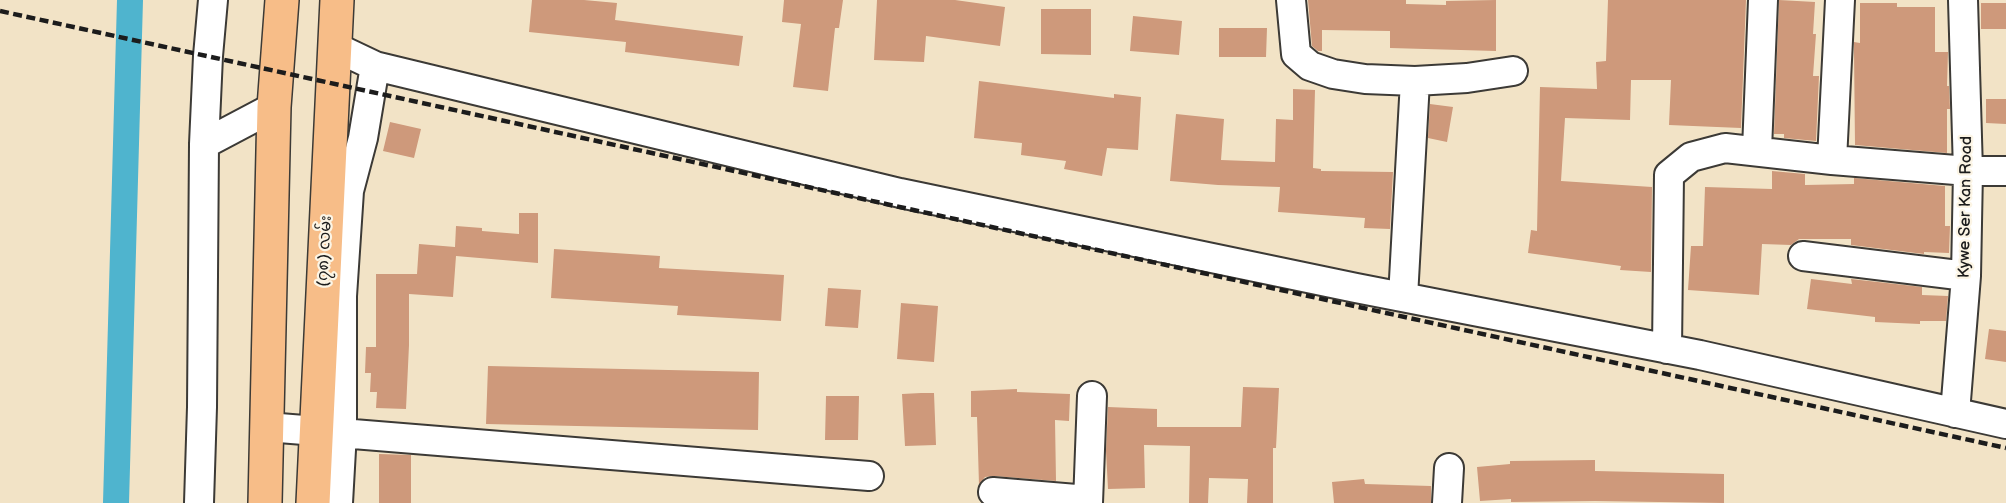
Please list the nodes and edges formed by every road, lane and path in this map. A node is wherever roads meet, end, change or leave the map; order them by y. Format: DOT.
graph roads {
  1 [pos="213,0"];
  2 [pos="282,0"];
  3 [pos="337,0"];
  4 [pos="1291,0"];
  5 [pos="1763,0"];
  6 [pos="1840,0"];
  7 [pos="1963,0"];
  8 [pos="335,47"];
  9 [pos="375,66"];
  10 [pos="1513,71"];
  11 [pos="1415,81"];
  12 [pos="274,107"];
  13 [pos="204,144"];
  14 [pos="1756,150"];
  15 [pos="1832,160"];
  16 [pos="1968,171"];
  17 [pos="2006,171"];
  18 [pos="1803,256"];
  19 [pos="1966,276"];
  20 [pos="1403,297"];
  21 [pos="1667,349"];
  22 [pos="1092,396"];
  23 [pos="1955,413"];
  24 [pos="2006,424"];
  25 [pos="267,427"];
  26 [pos="329,432"];
  27 [pos="1449,468"];
  28 [pos="869,476"];
  29 [pos="993,492"];
  30 [pos="1088,502"];
  31 [pos="199,503"];
  32 [pos="265,503"];
  33 [pos="314,503"];
  34 [pos="338,503"];
  35 [pos="1447,503"];
  1 -- 13 [label="street"];
  2 -- 12 [label="main road"];
  3 -- 8 [label="main road, (၇၈) လမ်း"];
  4 -- 11 [label="street"];
  5 -- 14 [label="street"];
  6 -- 15 [label="street"];
  7 -- 16 [label="street, Kywe Ser Kan Road"];
  8 -- 9 [label="street"];
  8 -- 26 [label="main road, (၇၈) လမ်း"];
  9 -- 20 [label="street"];
  9 -- 26 [label="street"];
  10 -- 11 [label="street"];
  11 -- 20 [label="street"];
  12 -- 13 [label="street"];
  12 -- 25 [label="main road"];
  13 -- 31 [label="street"];
  14 -- 15 [label="street"];
  14 -- 21 [label="street"];
  15 -- 16 [label="street"];
  16 -- 17 [label="street"];
  16 -- 19 [label="street, Kywe Ser Kan Road"];
  18 -- 19 [label="street"];
  19 -- 23 [label="street, Kywe Ser Kan Road"];
  20 -- 21 [label="street"];
  21 -- 23 [label="street"];
  22 -- 30 [label="street"];
  23 -- 24 [label="street"];
  25 -- 26 [label="street"];
  25 -- 32 [label="main road"];
  26 -- 28 [label="street"];
  26 -- 33 [label="main road, (၇၈) လမ်း"];
  26 -- 34 [label="street"];
  27 -- 35 [label="street"];
  29 -- 30 [label="street"];
}
